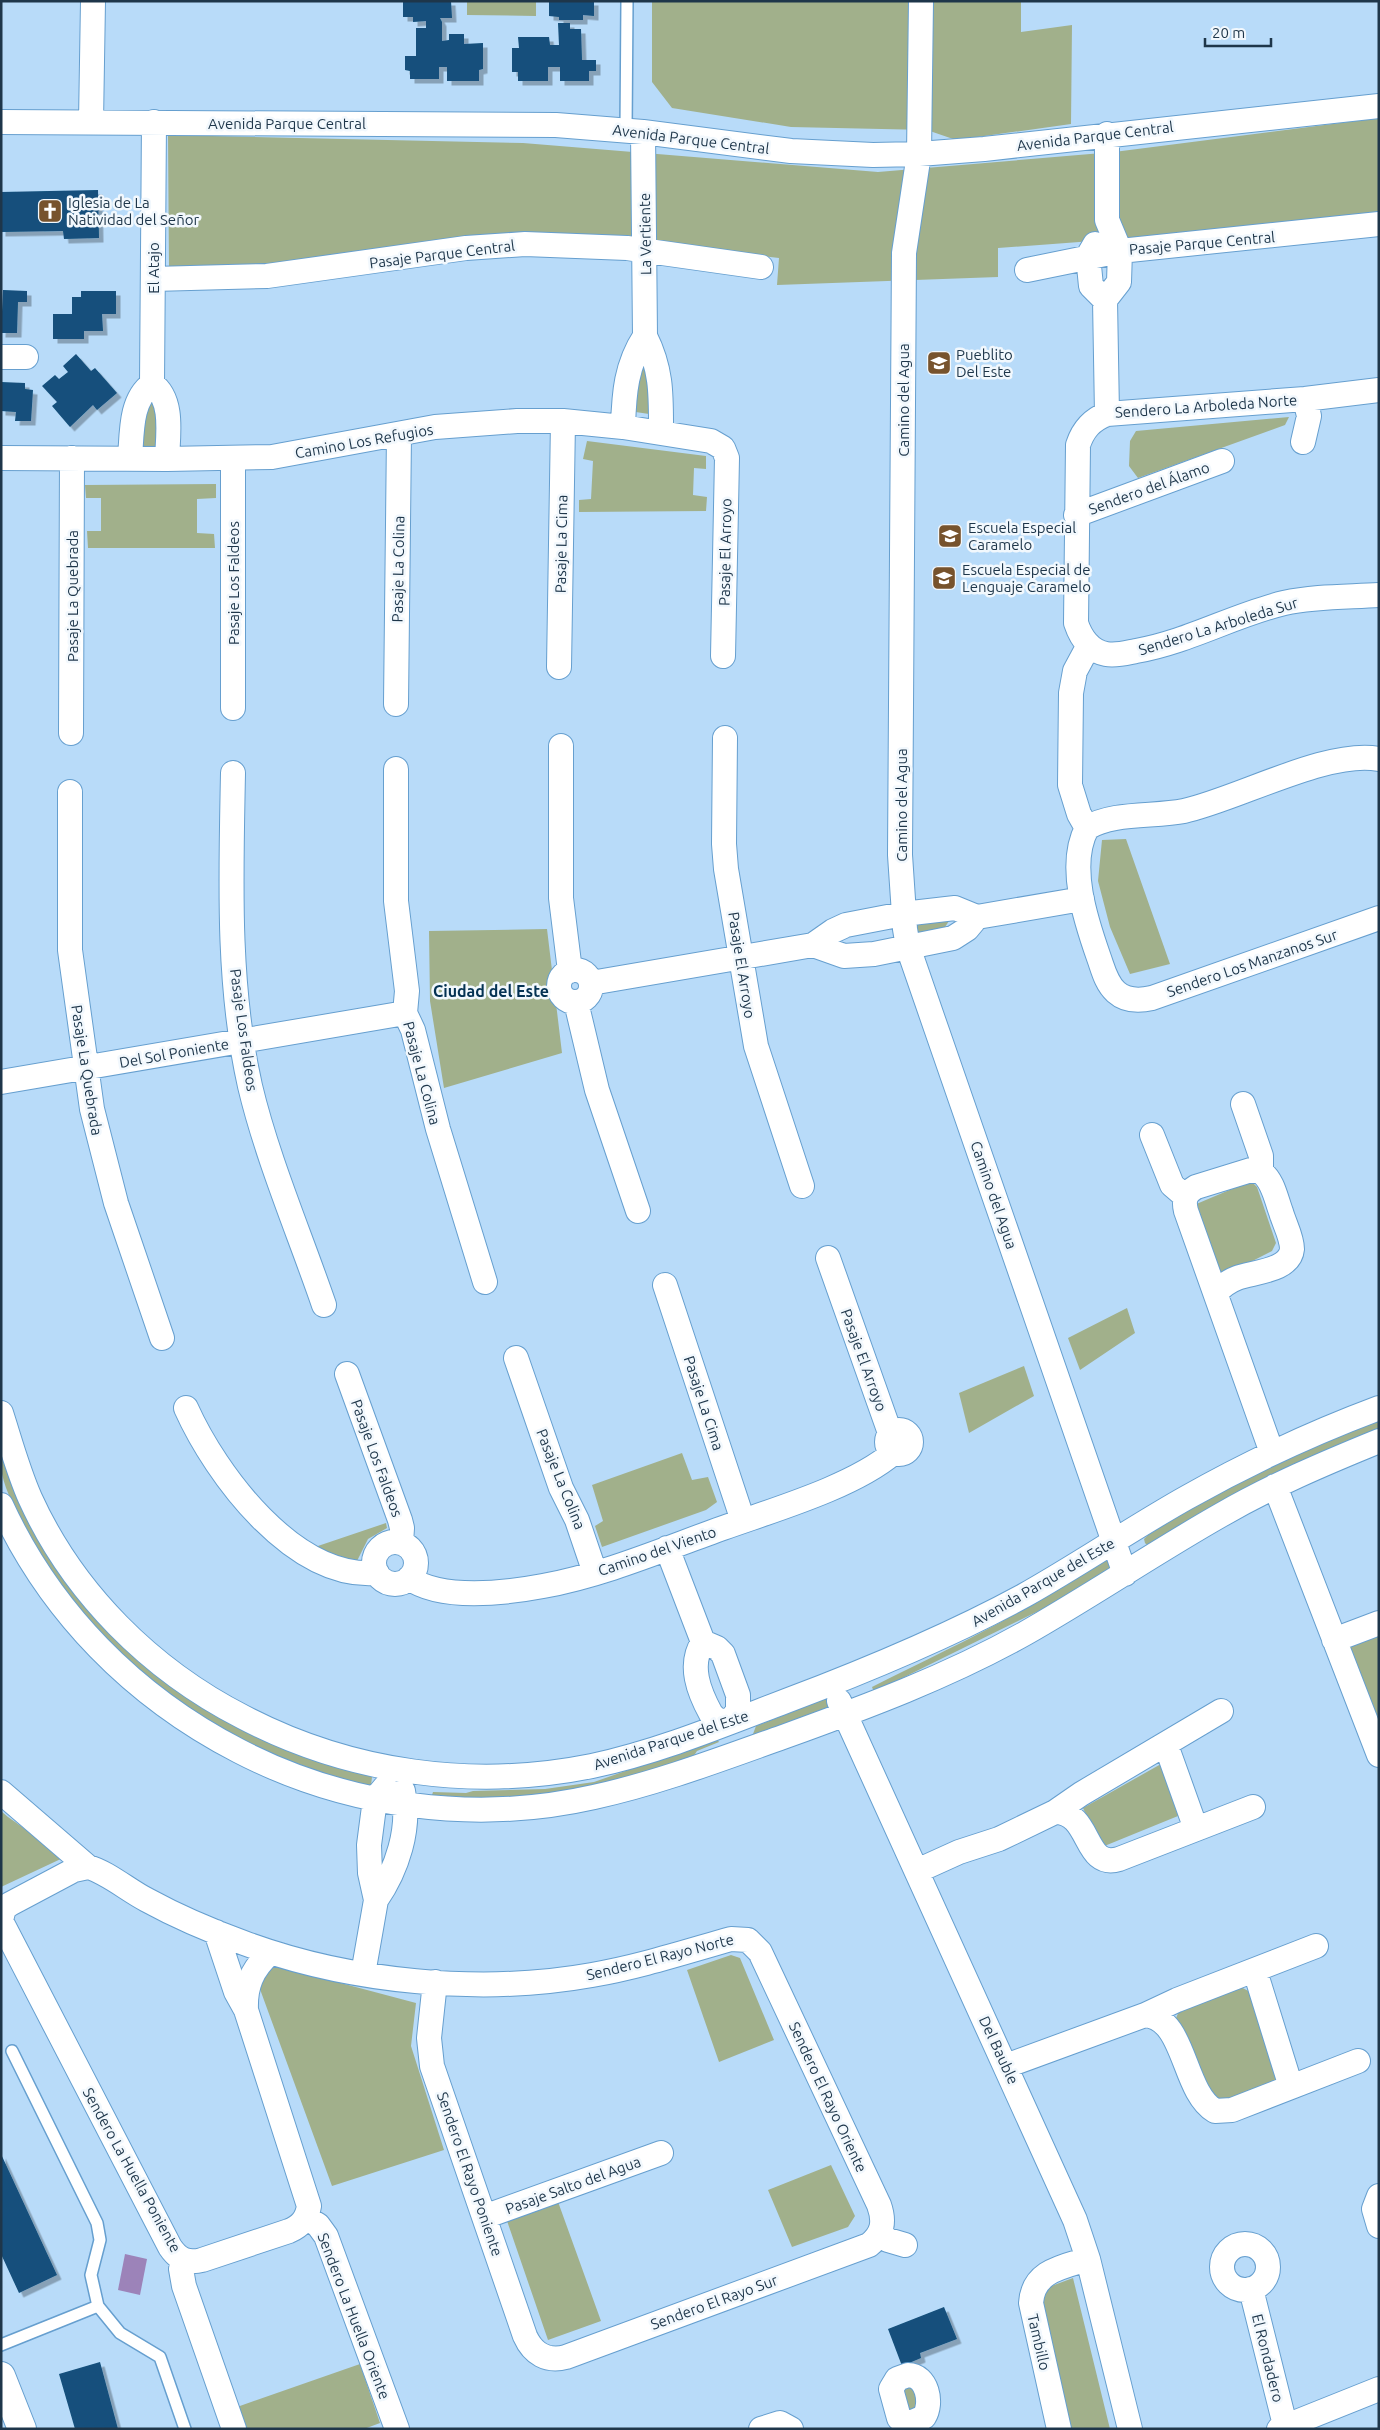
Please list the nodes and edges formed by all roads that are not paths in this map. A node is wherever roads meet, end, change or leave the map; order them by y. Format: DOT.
graph roads {
  1 [pos="93,1"];
  2 [pos="627,1"];
  3 [pos="921,1"];
  4 [pos="1379,106"];
  5 [pos="1,122"];
  6 [pos="91,122"];
  7 [pos="154,122"];
  8 [pos="635,131"];
  9 [pos="1107,134"];
  10 [pos="919,154"];
  11 [pos="1107,220"];
  12 [pos="1379,224"];
  13 [pos="646,250"];
  14 [pos="1120,251"];
  15 [pos="1088,256"];
  16 [pos="760,267"];
  17 [pos="1028,270"];
  18 [pos="153,279"];
  19 [pos="1104,300"];
  20 [pos="645,336"];
  21 [pos="1,357"];
  22 [pos="26,357"];
  23 [pos="152,384"];
  24 [pos="1379,390"];
  25 [pos="1305,399"];
  26 [pos="1107,414"];
  27 [pos="563,421"];
  28 [pos="623,427"];
  29 [pos="661,432"];
  30 [pos="399,434"];
  31 [pos="1303,442"];
  32 [pos="723,448"];
  33 [pos="1,458"];
  34 [pos="72,458"];
  35 [pos="130,459"];
  36 [pos="168,459"];
  37 [pos="233,459"];
  38 [pos="1222,462"];
  39 [pos="1076,516"];
  40 [pos="1379,595"];
  41 [pos="1089,645"];
  42 [pos="723,656"];
  43 [pos="559,667"];
  44 [pos="396,704"];
  45 [pos="233,708"];
  46 [pos="71,733"];
  47 [pos="725,738"];
  48 [pos="561,746"];
  49 [pos="1379,759"];
  50 [pos="396,769"];
  51 [pos="233,773"];
  52 [pos="70,792"];
  53 [pos="1087,828"];
  54 [pos="1082,899"];
  55 [pos="903,914"];
  56 [pos="977,917"];
  57 [pos="1379,918"];
  58 [pos="813,945"];
  59 [pos="908,947"];
  60 [pos="741,957"];
  61 [pos="570,971"];
  62 [pos="591,983"];
  63 [pos="576,1002"];
  64 [pos="405,1013"];
  65 [pos="242,1041"];
  66 [pos="85,1068"];
  67 [pos="1,1082"];
  68 [pos="1243,1104"];
  69 [pos="1152,1135"];
  70 [pos="1261,1172"];
  71 [pos="802,1186"];
  72 [pos="1186,1196"];
  73 [pos="638,1211"];
  74 [pos="828,1258"];
  75 [pos="485,1282"];
  76 [pos="665,1285"];
  77 [pos="1216,1293"];
  78 [pos="324,1305"];
  79 [pos="162,1338"];
  80 [pos="516,1358"];
  81 [pos="347,1374"];
  82 [pos="186,1408"];
  83 [pos="1379,1408"];
  84 [pos="1,1413"];
  85 [pos="1379,1441"];
  86 [pos="892,1443"];
  87 [pos="1272,1453"];
  88 [pos="1275,1486"];
  89 [pos="1,1505"];
  90 [pos="743,1520"];
  91 [pos="1114,1541"];
  92 [pos="402,1543"];
  93 [pos="667,1548"];
  94 [pos="377,1573"];
  95 [pos="595,1573"];
  96 [pos="1125,1574"];
  97 [pos="409,1578"];
  98 [pos="1379,1623"];
  99 [pos="1334,1640"];
  100 [pos="703,1642"];
  101 [pos="831,1684"];
  102 [pos="1221,1711"];
  103 [pos="845,1714"];
  104 [pos="728,1723"];
  105 [pos="1376,1742"];
  106 [pos="1166,1745"];
  107 [pos="737,1753"];
  108 [pos="399,1770"];
  109 [pos="1,1792"];
  110 [pos="375,1799"];
  111 [pos="406,1805"];
  112 [pos="1253,1807"];
  113 [pos="1055,1812"];
  114 [pos="1196,1829"];
  115 [pos="88,1867"];
  116 [pos="918,1871"];
  117 [pos="376,1900"];
  118 [pos="1,1914"];
  119 [pos="1,1920"];
  120 [pos="216,1932"];
  121 [pos="748,1940"];
  122 [pos="1316,1946"];
  123 [pos="270,1952"];
  124 [pos="1255,1971"];
  125 [pos="363,1974"];
  126 [pos="434,1982"];
  127 [pos="246,2010"];
  128 [pos="1145,2015"];
  129 [pos="12,2052"];
  130 [pos="1358,2061"];
  131 [pos="1006,2066"];
  132 [pos="1291,2087"];
  133 [pos="662,2153"];
  134 [pos="1379,2196"];
  135 [pos="484,2217"];
  136 [pos="306,2218"];
  137 [pos="1379,2226"];
  138 [pos="880,2234"];
  139 [pos="905,2245"];
  140 [pos="1088,2259"];
  141 [pos="183,2260"];
  142 [pos="1251,2289"];
  143 [pos="98,2306"];
  144 [pos="1,2345"];
  145 [pos="543,2357"];
  146 [pos="1,2376"];
  147 [pos="1379,2390"];
  148 [pos="1284,2428"];
  149 [pos="22,2429"];
  150 [pos="185,2429"];
  151 [pos="234,2429"];
  152 [pos="397,2429"];
  153 [pos="761,2429"];
  154 [pos="791,2429"];
  155 [pos="1059,2429"];
  156 [pos="1130,2429"];
  1 -- 6 [label="street"];
  2 -- 8 [label="lane"];
  3 -- 10 [label="street, Camino del Agua"];
  4 -- 9 [label="street, Avenida Parque Central"];
  5 -- 6 [label="street, Avenida Parque Central"];
  6 -- 7 [label="street, Avenida Parque Central"];
  7 -- 8 [label="street, Avenida Parque Central"];
  7 -- 18 [label="street, El Atajo"];
  8 -- 10 [label="street, Avenida Parque Central"];
  8 -- 13 [label="street, La Vertiente"];
  9 -- 10 [label="street, Avenida Parque Central"];
  9 -- 11 [label="street"];
  10 -- 55 [label="street, Camino del Agua"];
  11 -- 14 [label="street"];
  11 -- 15 [label="street"];
  12 -- 14 [label="street, Pasaje Parque Central"];
  13 -- 16 [label="street, Pasaje Parque Central"];
  13 -- 18 [label="street, Pasaje Parque Central"];
  13 -- 20 [label="street, La Vertiente"];
  14 -- 15 [label="street, Pasaje Parque Central"];
  14 -- 19 [label="street"];
  15 -- 17 [label="street, Pasaje Parque Central"];
  15 -- 19 [label="street"];
  18 -- 23 [label="street, El Atajo"];
  19 -- 26 [label="street"];
  20 -- 28 [label="street, La Vertiente"];
  20 -- 29 [label="street, La Vertiente"];
  21 -- 22 [label="street"];
  23 -- 35 [label="street"];
  23 -- 36 [label="street"];
  24 -- 25 [label="street, Sendero La Arboleda Norte"];
  25 -- 26 [label="street, Sendero La Arboleda Norte"];
  25 -- 31 [label="street, Sendero La Arboleda Norte"];
  26 -- 39 [label="street"];
  27 -- 28 [label="street, Camino Los Refugios"];
  27 -- 30 [label="street, Camino Los Refugios"];
  27 -- 43 [label="street, Pasaje La Cima"];
  28 -- 29 [label="street, Camino Los Refugios"];
  29 -- 32 [label="street, Camino Los Refugios"];
  30 -- 37 [label="street, Camino Los Refugios"];
  30 -- 44 [label="street, Pasaje La Colina"];
  32 -- 42 [label="street, Pasaje El Arroyo"];
  33 -- 34 [label="street, Camino Los Refugios"];
  34 -- 35 [label="street, Camino Los Refugios"];
  34 -- 46 [label="street, Pasaje La Quebrada"];
  35 -- 36 [label="street, Camino Los Refugios"];
  36 -- 37 [label="street, Camino Los Refugios"];
  37 -- 45 [label="street, Pasaje Los Faldeos"];
  38 -- 39 [label="street, Sendero del Álamo"];
  39 -- 41 [label="street"];
  40 -- 41 [label="street, Sendero La Arboleda Sur"];
  41 -- 53 [label="street"];
  47 -- 60 [label="street, Pasaje El Arroyo"];
  48 -- 61 [label="street"];
  49 -- 53 [label="street"];
  50 -- 64 [label="street, Pasaje La Colina"];
  51 -- 65 [label="street, Pasaje Los Faldeos"];
  52 -- 66 [label="street, Pasaje La Quebrada"];
  53 -- 54 [label="street"];
  54 -- 56 [label="street"];
  54 -- 57 [label="street, Sendero Los Manzanos Sur"];
  55 -- 56 [label="street"];
  55 -- 58 [label="street"];
  55 -- 59 [label="street, Camino del Agua"];
  56 -- 59 [label="street"];
  58 -- 59 [label="street"];
  58 -- 60 [label="street"];
  59 -- 91 [label="street, Camino del Agua"];
  60 -- 62 [label="street"];
  60 -- 71 [label="street, Pasaje El Arroyo"];
  61 -- 62 [label="street"];
  61 -- 63 [label="street"];
  62 -- 63 [label="street"];
  63 -- 73 [label="street"];
  64 -- 65 [label="street, Del Sol Poniente"];
  64 -- 75 [label="street, Pasaje La Colina"];
  65 -- 66 [label="street, Del Sol Poniente"];
  65 -- 78 [label="street, Pasaje Los Faldeos"];
  66 -- 67 [label="street, Del Sol Poniente"];
  66 -- 79 [label="street, Pasaje La Quebrada"];
  68 -- 70 [label="street"];
  69 -- 72 [label="street"];
  70 -- 72 [label="street"];
  70 -- 77 [label="street"];
  72 -- 77 [label="street"];
  74 -- 86 [label="street, Pasaje El Arroyo"];
  76 -- 90 [label="street, Pasaje La Cima"];
  77 -- 87 [label="street"];
  80 -- 95 [label="street, Pasaje La Colina"];
  81 -- 92 [label="street, Pasaje Los Faldeos"];
  82 -- 94 [label="street"];
  83 -- 87 [label="street, Avenida Parque del Este"];
  84 -- 108 [label="street, Avenida Parque del Este"];
  85 -- 88 [label="street, Avenida Parque del Este"];
  86 -- 90 [label="street, Camino del Viento"];
  87 -- 91 [label="street, Avenida Parque del Este"];
  88 -- 96 [label="street, Avenida Parque del Este"];
  88 -- 99 [label="street"];
  89 -- 110 [label="street, Avenida Parque del Este"];
  90 -- 93 [label="street, Camino del Viento"];
  91 -- 96 [label="street, Camino del Agua"];
  91 -- 101 [label="street, Avenida Parque del Este"];
  92 -- 94 [label="street"];
  92 -- 97 [label="street"];
  93 -- 95 [label="street, Camino del Viento"];
  93 -- 100 [label="street"];
  94 -- 97 [label="street"];
  95 -- 97 [label="street, Camino del Viento"];
  96 -- 103 [label="street, Avenida Parque del Este"];
  98 -- 99 [label="street"];
  99 -- 105 [label="street"];
  100 -- 104 [label="street"];
  100 -- 104 [label="street"];
  101 -- 103 [label="street, Del Bauble"];
  101 -- 104 [label="street, Avenida Parque del Este"];
  102 -- 106 [label="street"];
  103 -- 107 [label="street, Avenida Parque del Este"];
  103 -- 116 [label="street, Del Bauble"];
  104 -- 107 [label="street"];
  104 -- 108 [label="street, Avenida Parque del Este"];
  106 -- 113 [label="street"];
  106 -- 114 [label="street"];
  107 -- 111 [label="street, Avenida Parque del Este"];
  108 -- 110 [label="street"];
  108 -- 111 [label="street"];
  109 -- 115 [label="street, Sendero El Rayo Norte"];
  110 -- 111 [label="street, Avenida Parque del Este"];
  110 -- 117 [label="street"];
  111 -- 117 [label="street"];
  112 -- 114 [label="street"];
  113 -- 114 [label="street"];
  113 -- 116 [label="street"];
  115 -- 118 [label="street"];
  115 -- 120 [label="street, Sendero El Rayo Norte"];
  116 -- 131 [label="street, Del Bauble"];
  117 -- 125 [label="street"];
  118 -- 119 [label="street, Sendero La Huella Poniente"];
  119 -- 141 [label="street, Sendero La Huella Poniente"];
  120 -- 123 [label="street, Sendero El Rayo Norte"];
  120 -- 127 [label="street, Sendero La Huella Oriente"];
  121 -- 126 [label="street, Sendero El Rayo Norte"];
  121 -- 138 [label="street, Sendero El Rayo Oriente"];
  122 -- 124 [label="street"];
  123 -- 125 [label="street, Sendero El Rayo Norte"];
  123 -- 127 [label="street, Sendero La Huella Oriente"];
  124 -- 128 [label="street"];
  124 -- 132 [label="street"];
  125 -- 126 [label="street, Sendero El Rayo Norte"];
  126 -- 135 [label="street, Sendero El Rayo Poniente"];
  127 -- 136 [label="street, Sendero La Huella Oriente"];
  128 -- 131 [label="street"];
  128 -- 132 [label="street"];
  129 -- 143 [label="lane"];
  130 -- 132 [label="street"];
  131 -- 140 [label="street, Del Bauble"];
  133 -- 135 [label="street, Pasaje Salto del Agua"];
  134 -- 137 [label="street"];
  135 -- 145 [label="street, Sendero El Rayo Poniente"];
  136 -- 141 [label="street"];
  136 -- 152 [label="street, Sendero La Huella Oriente"];
  138 -- 139 [label="street"];
  138 -- 145 [label="street, Sendero El Rayo Sur"];
  140 -- 155 [label="street, Tambillo"];
  140 -- 156 [label="street, Del Bauble"];
  141 -- 151 [label="street, Sendero La Huella Poniente"];
  142 -- 148 [label="street, El Rondadero"];
  143 -- 144 [label="lane"];
  143 -- 150 [label="lane"];
  146 -- 149 [label="street"];
  147 -- 148 [label="street"];
  153 -- 154 [label="street"];
}
